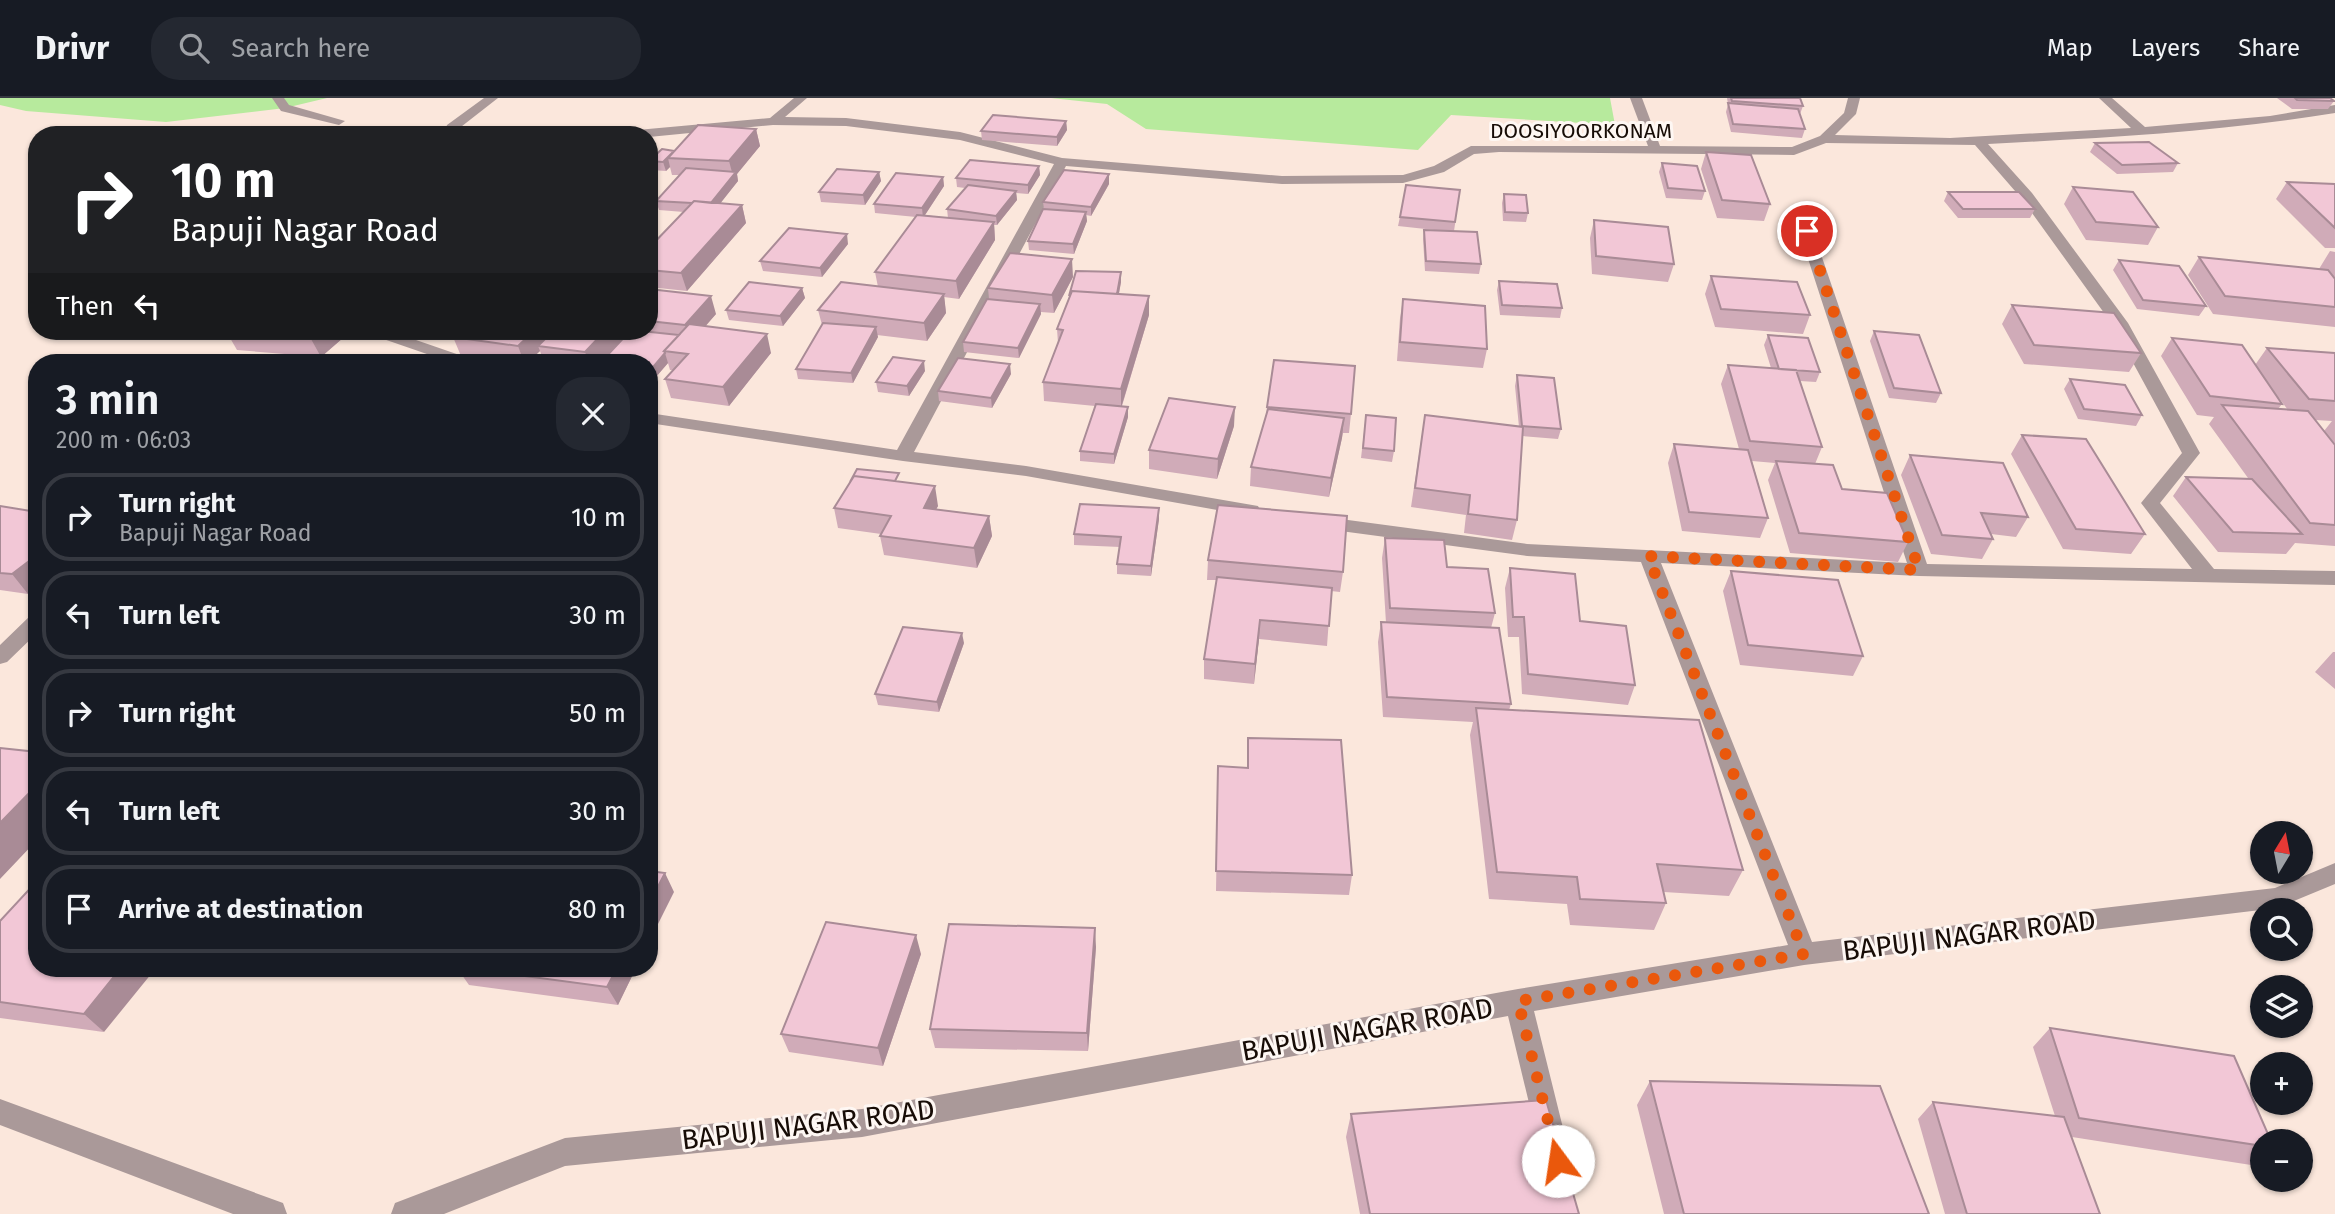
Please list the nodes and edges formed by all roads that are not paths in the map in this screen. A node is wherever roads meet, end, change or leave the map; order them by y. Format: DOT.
graph roads {
  1 [pos="278,98"];
  2 [pos="492,98"];
  3 [pos="801,98"];
  4 [pos="1636,98"];
  5 [pos="1854,98"];
  6 [pos="2105,98"];
  7 [pos="2335,109"];
  8 [pos="339,121"];
  9 [pos="773,121"];
  10 [pos="454,126"];
  11 [pos="2142,131"];
  12 [pos="658,132"];
  13 [pos="1824,139"];
  14 [pos="1978,140"];
  15 [pos="1656,151"];
  16 [pos="1062,162"];
  17 [pos="1807,231"];
  18 [pos="401,340"];
  19 [pos="442,354"];
  20 [pos="658,419"];
  21 [pos="903,456"];
  22 [pos="1266,513"];
  23 [pos="1293,518"];
  24 [pos="1648,556"];
  25 [pos="1919,570"];
  26 [pos="2208,575"];
  27 [pos="2335,578"];
  28 [pos="28,630"];
  29 [pos="0,657"];
  30 [pos="2335,873"];
  31 [pos="1804,954"];
  32 [pos="1518,1001"];
  33 [pos="0,1112"];
  34 [pos="1554,1147"];
  35 [pos="272,1214"];
  36 [pos="406,1214"];
  1 -- 8 [label="street"];
  2 -- 10 [label="street"];
  3 -- 9 [label="street"];
  4 -- 15 [label="street"];
  5 -- 13 [label="street"];
  6 -- 11 [label="street"];
  7 -- 11 [label="street, DOOSIYOORKONAM"];
  9 -- 12 [label="street, DOOSIYOORKONAM"];
  9 -- 16 [label="street, DOOSIYOORKONAM"];
  11 -- 14 [label="street, DOOSIYOORKONAM"];
  13 -- 14 [label="street, DOOSIYOORKONAM"];
  13 -- 15 [label="street, DOOSIYOORKONAM"];
  14 -- 26 [label="street"];
  15 -- 16 [label="street, DOOSIYOORKONAM"];
  16 -- 21 [label="street"];
  17 -- 25 [label="street"];
  18 -- 19 [label="street"];
  20 -- 21 [label="street"];
  21 -- 22 [label="street"];
  23 -- 24 [label="street"];
  24 -- 25 [label="street"];
  24 -- 31 [label="street"];
  25 -- 26 [label="street"];
  26 -- 27 [label="street"];
  28 -- 29 [label="street"];
  30 -- 31 [label="street, BAPUJI NAGAR ROAD"];
  31 -- 32 [label="street, BAPUJI NAGAR ROAD"];
  32 -- 34 [label="street"];
  32 -- 36 [label="street, BAPUJI NAGAR ROAD"];
  33 -- 35 [label="street"];
}
